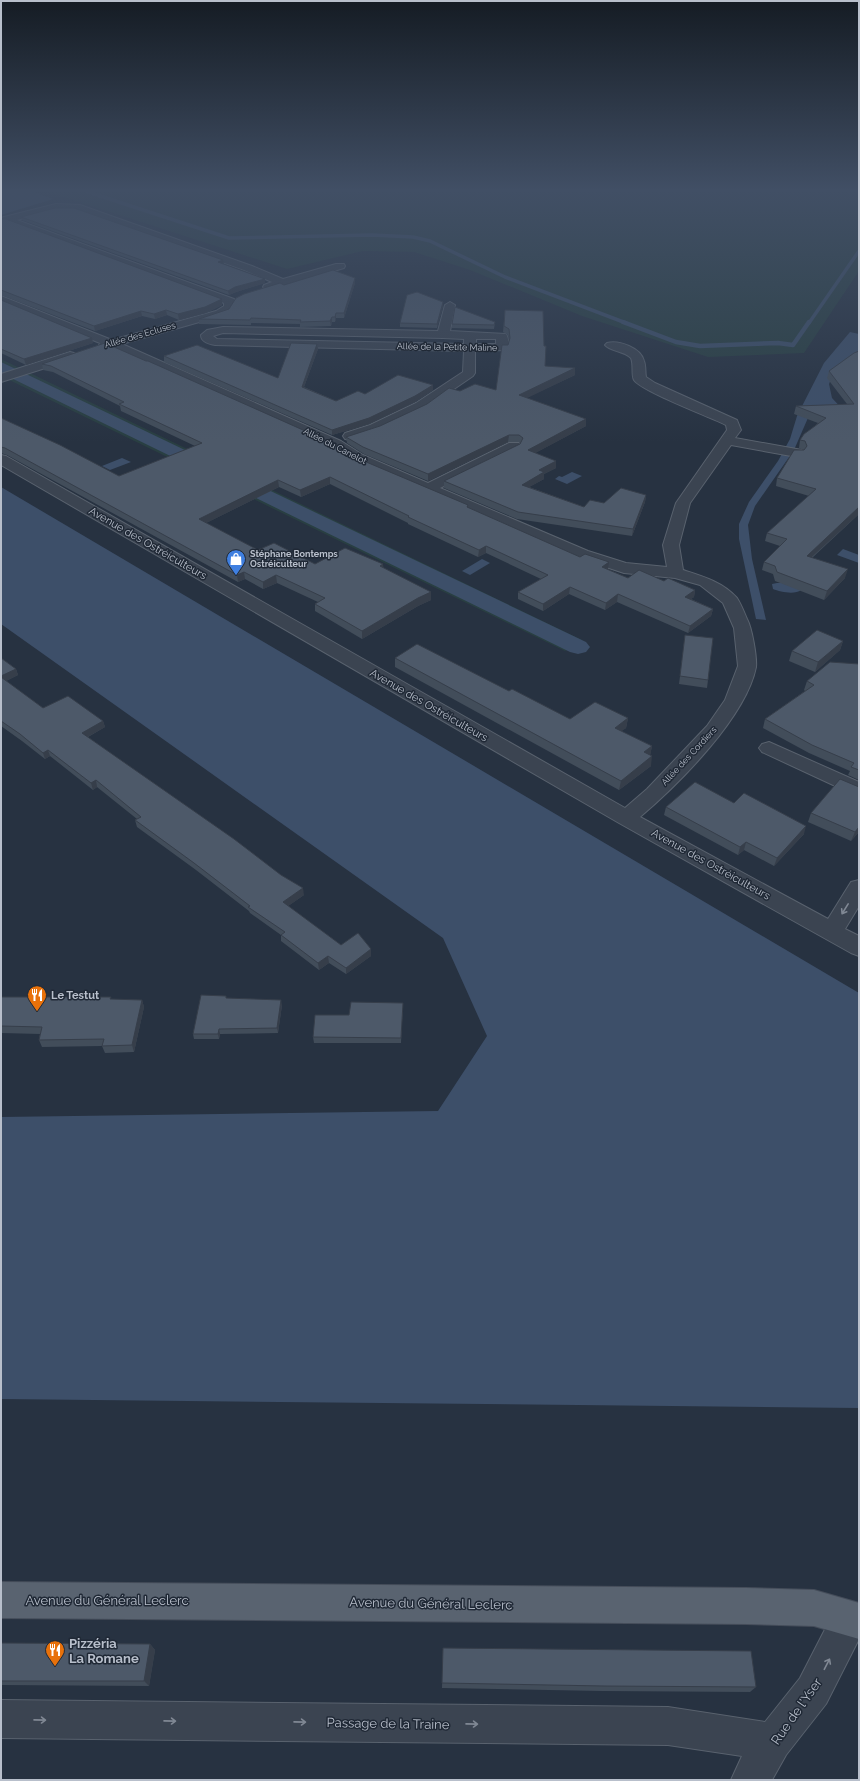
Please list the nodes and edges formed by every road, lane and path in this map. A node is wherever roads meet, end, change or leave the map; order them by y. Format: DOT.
graph roads {
  1 [pos="167,275"];
  2 [pos="264,275"];
  3 [pos="309,275"];
  4 [pos="282,283"];
  5 [pos="261,289"];
  6 [pos="1,299"];
  7 [pos="450,305"];
  8 [pos="163,329"];
  9 [pos="198,335"];
  10 [pos="443,335"];
  11 [pos="470,341"];
  12 [pos="110,343"];
  13 [pos="611,345"];
  14 [pos="96,348"];
  15 [pos="82,352"];
  16 [pos="1,377"];
  17 [pos="730,435"];
  18 [pos="332,442"];
  19 [pos="514,446"];
  20 [pos="797,453"];
  21 [pos="1,459"];
  22 [pos="429,488"];
  23 [pos="676,573"];
  24 [pos="769,748"];
  25 [pos="859,790"];
  26 [pos="626,818"];
  27 [pos="859,888"];
  28 [pos="832,931"];
  29 [pos="859,947"];
  30 [pos="1,1600"];
  31 [pos="855,1620"];
  32 [pos="1,1719"];
  33 [pos="773,1742"];
  34 [pos="750,1780"];
  1 -- 8 [label="street, Allée des Ecluses"];
  2 -- 4 [label="street"];
  3 -- 4 [label="street"];
  4 -- 5 [label="street"];
  6 -- 12 [label="street, Allée du Canelot"];
  7 -- 10 [label="street"];
  8 -- 9 [label="street, Allée de la Petite Maline"];
  8 -- 12 [label="street, Allée des Ecluses"];
  9 -- 10 [label="street, Allée de la Petite Maline"];
  9 -- 11 [label="street, Allée de la Petite Maline"];
  10 -- 11 [label="street, Allée de la Petite Maline"];
  11 -- 18 [label="street"];
  12 -- 14 [label="street, Allée des Ecluses"];
  12 -- 18 [label="street, Allée du Canelot"];
  13 -- 17 [label="street"];
  15 -- 16 [label="street"];
  17 -- 20 [label="street"];
  17 -- 23 [label="street"];
  18 -- 22 [label="street, Allée du Canelot"];
  19 -- 22 [label="street"];
  21 -- 26 [label="street, Avenue des Ostréiculteurs"];
  22 -- 23 [label="street, Allée du Canelot"];
  23 -- 26 [label="street, Allée des Cordiers"];
  24 -- 25 [label="street"];
  26 -- 28 [label="street, Avenue des Ostréiculteurs"];
  27 -- 28 [label="street, one-way"];
  28 -- 29 [label="street, Avenue des Ostréiculteurs"];
  30 -- 31 [label="main road, Avenue du Général Leclerc"];
  33 -- 31 [label="street, Rue de l'Yser, one-way"];
  32 -- 33 [label="street, Passage de la Traine, one-way"];
  33 -- 34 [label="street, Rue de l'Yser"];
}
